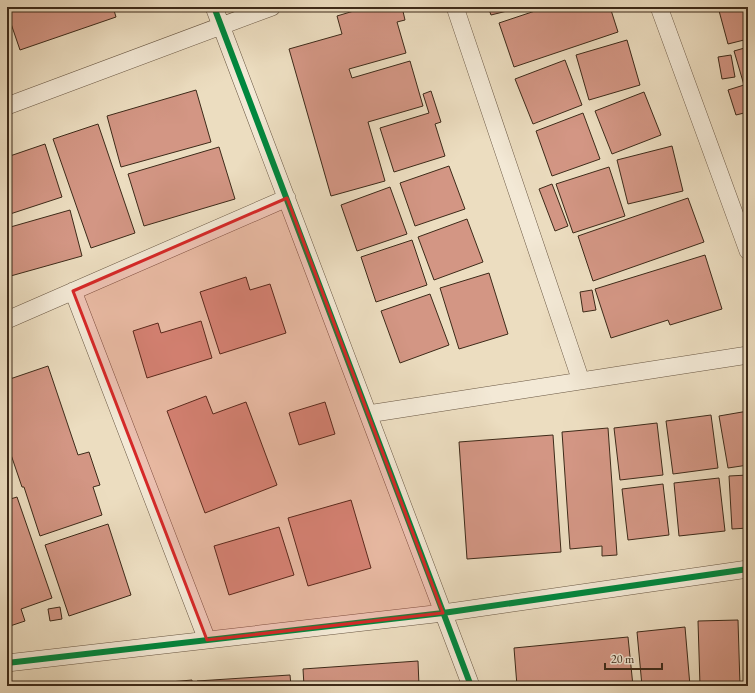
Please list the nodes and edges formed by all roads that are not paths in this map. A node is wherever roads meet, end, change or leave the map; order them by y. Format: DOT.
graph roads {
  1 [pos="214,7"];
  2 [pos="272,7"];
  3 [pos="455,7"];
  4 [pos="659,7"];
  5 [pos="221,25"];
  6 [pos="7,106"];
  7 [pos="287,198"];
  8 [pos="748,251"];
  9 [pos="73,291"];
  10 [pos="7,320"];
  11 [pos="748,355"];
  12 [pos="582,381"];
  13 [pos="368,414"];
  14 [pos="748,569"];
  15 [pos="443,613"];
  16 [pos="207,640"];
  17 [pos="7,663"];
  18 [pos="471,686"];
  1 -- 5 [label="street"];
  2 -- 5 [label="street"];
  3 -- 12 [label="street"];
  4 -- 8 [label="street"];
  5 -- 6 [label="street"];
  5 -- 7 [label="street"];
  7 -- 9 [label="street"];
  7 -- 13 [label="street"];
  9 -- 10 [label="street"];
  9 -- 16 [label="street"];
  11 -- 12 [label="street"];
  12 -- 13 [label="street"];
  13 -- 15 [label="street"];
  14 -- 15 [label="street"];
  15 -- 16 [label="street"];
  15 -- 18 [label="street"];
  16 -- 17 [label="street"];
}
